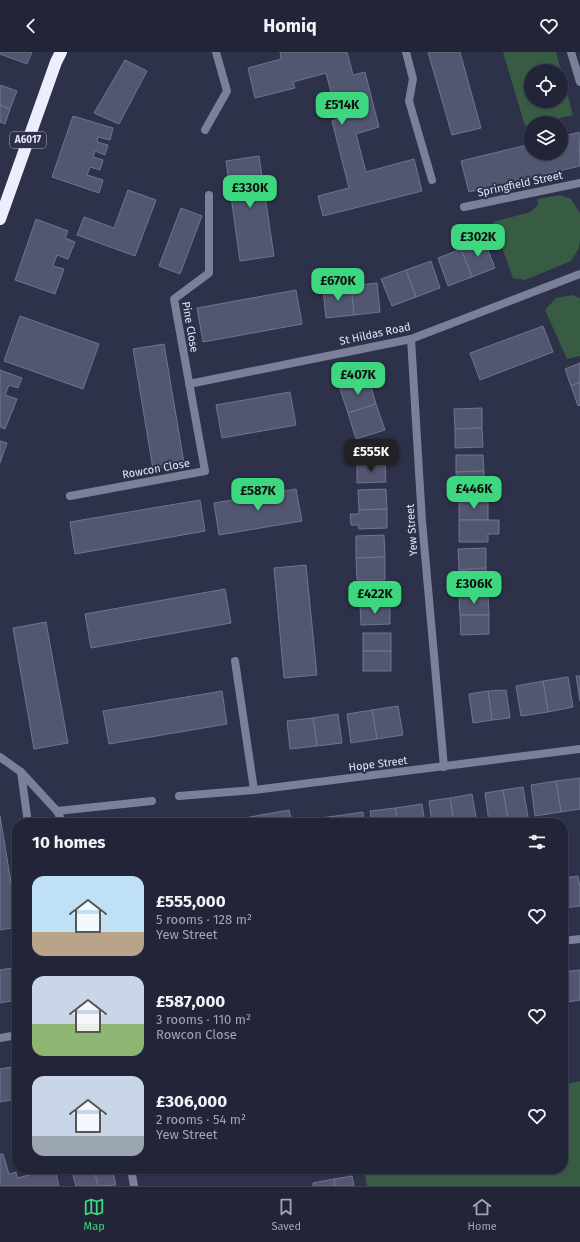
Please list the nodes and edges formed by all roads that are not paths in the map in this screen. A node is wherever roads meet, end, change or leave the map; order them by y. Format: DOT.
graph roads {
  1 [pos="65,52"];
  2 [pos="216,52"];
  3 [pos="406,52"];
  4 [pos="571,52"];
  5 [pos="58,57"];
  6 [pos="580,82"];
  7 [pos="205,130"];
  8 [pos="432,180"];
  9 [pos="580,183"];
  10 [pos="209,195"];
  11 [pos="464,207"];
  12 [pos="0,219"];
  13 [pos="580,274"];
  14 [pos="411,339"];
  15 [pos="189,384"];
  16 [pos="70,496"];
  17 [pos="235,661"];
  18 [pos="580,749"];
  19 [pos="0,757"];
  20 [pos="444,767"];
  21 [pos="21,772"];
  22 [pos="254,790"];
  23 [pos="179,796"];
  24 [pos="152,801"];
  25 [pos="57,811"];
  26 [pos="27,818"];
  27 [pos="60,818"];
  28 [pos="580,939"];
  29 [pos="568,940"];
  30 [pos="12,1036"];
  31 [pos="0,1038"];
  32 [pos="132,1174"];
  33 [pos="134,1186"];
  1 -- 5 [label="highway, A6017"];
  2 -- 7 [label="street"];
  3 -- 8 [label="street"];
  4 -- 6 [label="street"];
  5 -- 12 [label="highway, A6017"];
  9 -- 11 [label="street, Springfield Street"];
  10 -- 15 [label="street, Pine Close"];
  13 -- 14 [label="street, St Hildas Road"];
  14 -- 15 [label="street, St Hildas Road"];
  14 -- 20 [label="street, Yew Street"];
  15 -- 16 [label="street, Rowcon Close"];
  17 -- 22 [label="street"];
  18 -- 20 [label="street, Hope Street"];
  19 -- 21 [label="street"];
  20 -- 22 [label="street, Hope Street"];
  21 -- 25 [label="street"];
  21 -- 26 [label="street"];
  22 -- 23 [label="street, Hope Street"];
  24 -- 25 [label="street"];
  25 -- 27 [label="street"];
  28 -- 29 [label="street"];
  30 -- 31 [label="street"];
  32 -- 33 [label="street"];
}
